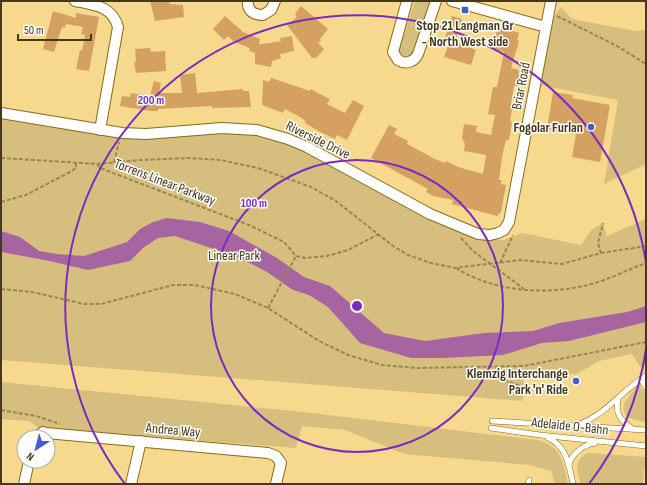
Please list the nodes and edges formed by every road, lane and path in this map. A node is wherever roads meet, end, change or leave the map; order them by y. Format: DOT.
graph roads {
  1 [pos="75,1"];
  2 [pos="248,1"];
  3 [pos="275,1"];
  4 [pos="407,1"];
  5 [pos="436,1"];
  6 [pos="452,1"];
  7 [pos="551,1"];
  8 [pos="549,11"];
  9 [pos="546,27"];
  10 [pos="646,64"];
  11 [pos="1,113"];
  12 [pos="100,130"];
  13 [pos="122,133"];
  14 [pos="1,158"];
  15 [pos="114,162"];
  16 [pos="76,163"];
  17 [pos="97,164"];
  18 [pos="1,202"];
  19 [pos="604,223"];
  20 [pos="512,226"];
  21 [pos="459,227"];
  22 [pos="379,234"];
  23 [pos="646,246"];
  24 [pos="601,253"];
  25 [pos="296,256"];
  26 [pos="500,263"];
  27 [pos="646,263"];
  28 [pos="489,264"];
  29 [pos="456,268"];
  30 [pos="1,289"];
  31 [pos="525,290"];
  32 [pos="268,308"];
  33 [pos="646,342"];
  34 [pos="467,368"];
  35 [pos="646,376"];
  36 [pos="641,379"];
  37 [pos="646,388"];
  38 [pos="533,390"];
  39 [pos="618,399"];
  40 [pos="1,410"];
  41 [pos="492,421"];
  42 [pos="572,426"];
  43 [pos="491,428"];
  44 [pos="633,429"];
  45 [pos="646,430"];
  46 [pos="56,434"];
  47 [pos="70,435"];
  48 [pos="540,435"];
  49 [pos="141,441"];
  50 [pos="602,442"];
  51 [pos="646,446"];
  52 [pos="569,466"];
  53 [pos="28,469"];
  54 [pos="24,484"];
  55 [pos="131,484"];
  56 [pos="277,484"];
  57 [pos="573,484"];
  1 -- 12 [label="street"];
  2 -- 3 [label="street"];
  4 -- 5 [label="street"];
  6 -- 9 [label="street"];
  7 -- 8 [label="street, Briar Road"];
  8 -- 9 [label="street, Briar Road"];
  8 -- 10 [label="path"];
  9 -- 20 [label="street, Briar Road"];
  11 -- 12 [label="street, Riverside Drive"];
  12 -- 13 [label="street, Riverside Drive"];
  13 -- 15 [label="path"];
  13 -- 21 [label="street, Riverside Drive"];
  14 -- 16 [label="path, Torrens Linear Parkway"];
  15 -- 17 [label="path"];
  15 -- 22 [label="path"];
  16 -- 17 [label="path, Torrens Linear Parkway"];
  16 -- 18 [label="path"];
  17 -- 25 [label="path, Torrens Linear Parkway"];
  19 -- 24 [label="path"];
  20 -- 21 [label="street, Riverside Drive"];
  20 -- 26 [label="path"];
  21 -- 28 [label="path"];
  22 -- 25 [label="path"];
  22 -- 29 [label="path"];
  23 -- 24 [label="path"];
  24 -- 26 [label="path"];
  25 -- 32 [label="path"];
  26 -- 28 [label="path"];
  27 -- 31 [label="path"];
  28 -- 29 [label="path"];
  28 -- 31 [label="path"];
  29 -- 31 [label="path"];
  30 -- 32 [label="path"];
  32 -- 34 [label="path"];
  33 -- 34 [label="path"];
  34 -- 38 [label="path"];
  35 -- 36 [label="lane"];
  36 -- 37 [label="lane"];
  36 -- 39 [label="lane"];
  39 -- 42 [label="lane"];
  39 -- 44 [label="lane"];
  40 -- 47 [label="path"];
  41 -- 42 [label="lane, Adelaide O-Bahn"];
  42 -- 44 [label="lane, Adelaide O-Bahn"];
  43 -- 48 [label="lane, Adelaide O-Bahn"];
  44 -- 45 [label="lane, Adelaide O-Bahn"];
  46 -- 47 [label="street, Andrea Way"];
  47 -- 49 [label="street, Andrea Way"];
  48 -- 50 [label="lane, Adelaide O-Bahn"];
  48 -- 52 [label="lane"];
  49 -- 55 [label="street"];
  49 -- 56 [label="street, Andrea Way"];
  50 -- 51 [label="lane, Adelaide O-Bahn"];
  50 -- 52 [label="lane"];
  52 -- 57 [label="lane"];
  53 -- 54 [label="street"];
}
